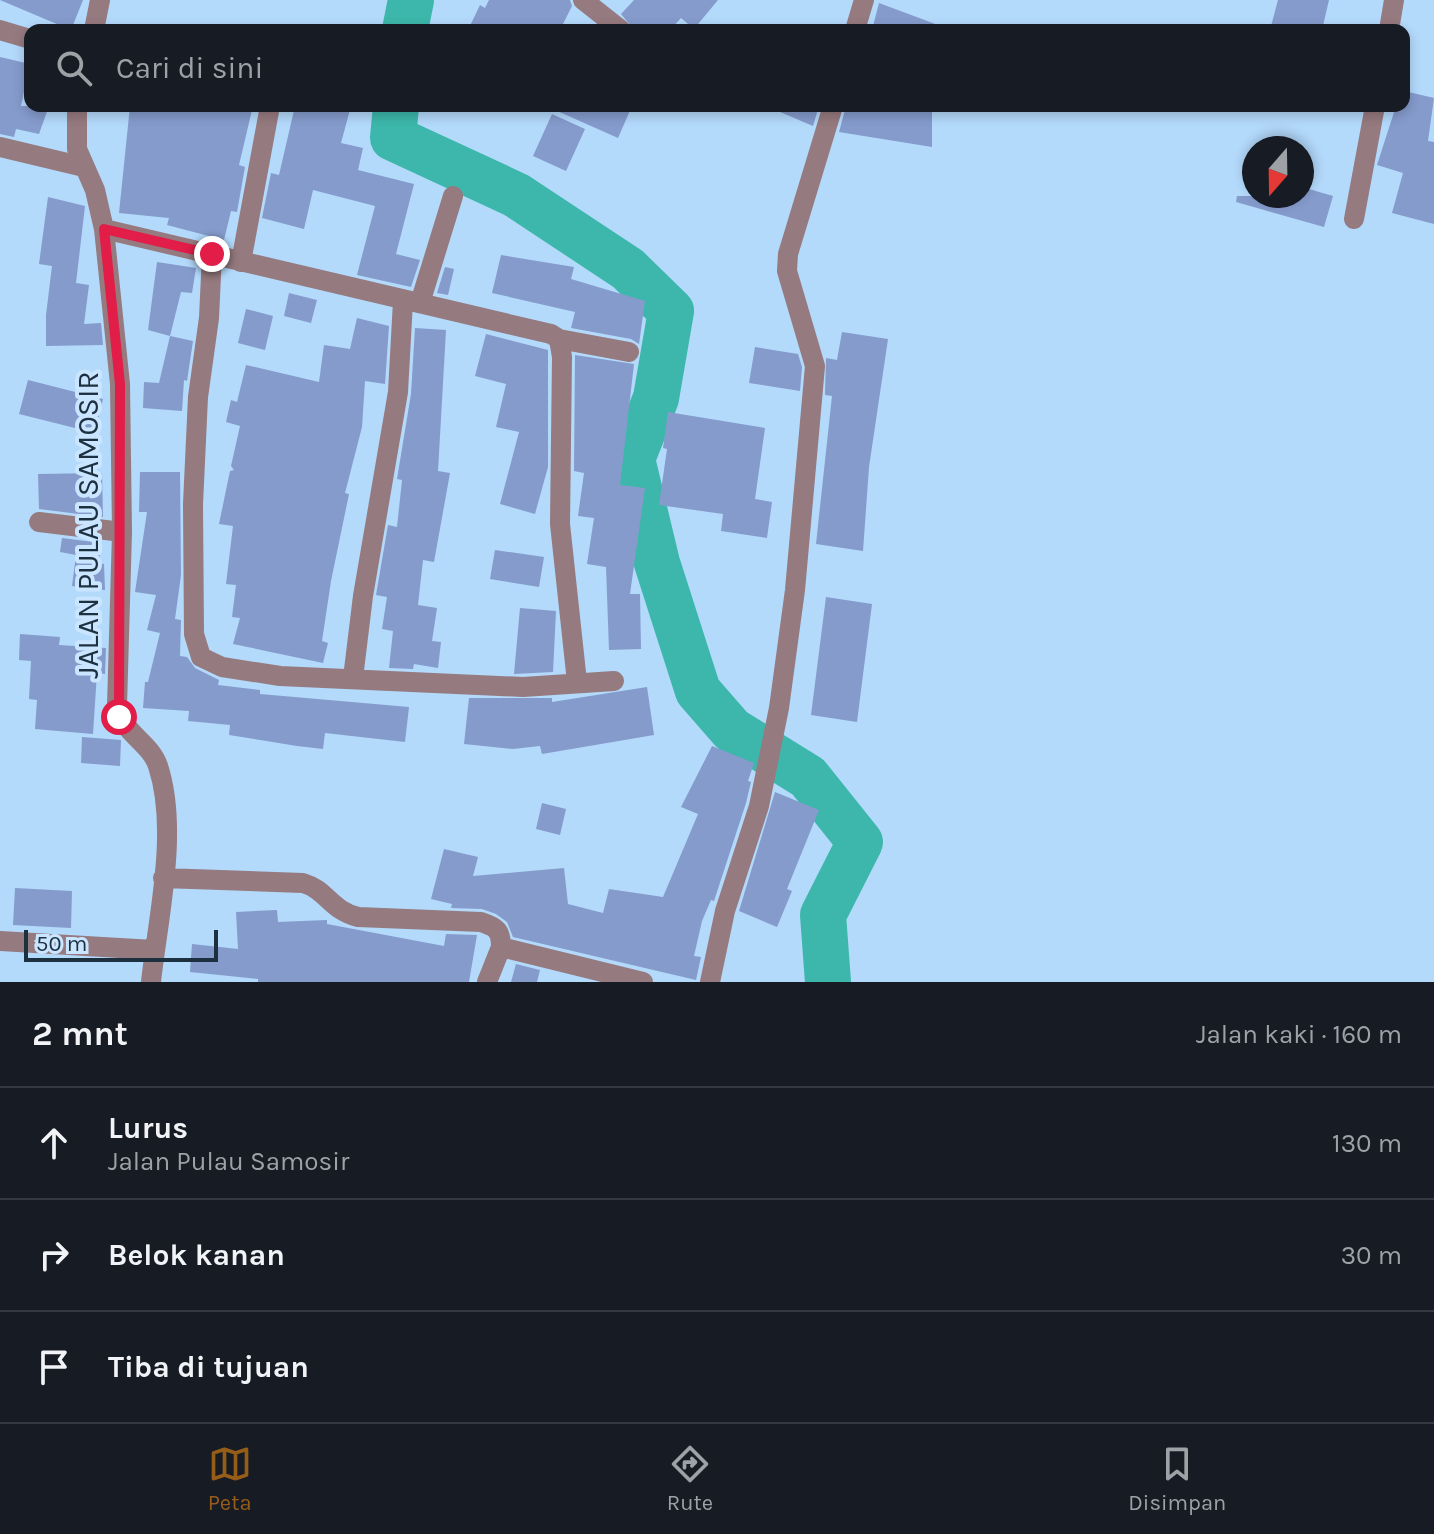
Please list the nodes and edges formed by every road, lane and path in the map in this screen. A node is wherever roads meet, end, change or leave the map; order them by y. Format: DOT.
graph roads {
  1 [pos="100,0"];
  2 [pos="583,0"];
  3 [pos="864,0"];
  4 [pos="1394,0"];
  5 [pos="95,24"];
  6 [pos="613,24"];
  7 [pos="857,24"];
  8 [pos="1390,24"];
  9 [pos="0,30"];
  10 [pos="24,37"];
  11 [pos="77,112"];
  12 [pos="269,112"];
  13 [pos="831,112"];
  14 [pos="1374,112"];
  15 [pos="0,147"];
  16 [pos="84,167"];
  17 [pos="453,196"];
  18 [pos="1354,219"];
  19 [pos="104,229"];
  20 [pos="212,254"];
  21 [pos="241,262"];
  22 [pos="412,302"];
  23 [pos="559,339"];
  24 [pos="629,352"];
  25 [pos="39,522"];
  26 [pos="122,532"];
  27 [pos="353,678"];
  28 [pos="614,681"];
  29 [pos="577,682"];
  30 [pos="163,878"];
  31 [pos="0,941"];
  32 [pos="501,947"];
  33 [pos="154,950"];
  34 [pos="151,982"];
  35 [pos="487,982"];
  36 [pos="643,982"];
  37 [pos="710,982"];
  1 -- 5 [label="street"];
  2 -- 6 [label="street"];
  3 -- 7 [label="street"];
  4 -- 8 [label="street"];
  9 -- 10 [label="street"];
  11 -- 16 [label="street, JALAN PULAU SAMOSIR"];
  12 -- 21 [label="street"];
  13 -- 37 [label="street"];
  14 -- 18 [label="street"];
  15 -- 16 [label="street"];
  16 -- 19 [label="street, JALAN PULAU SAMOSIR"];
  17 -- 22 [label="street"];
  19 -- 20 [label="street"];
  19 -- 26 [label="street, JALAN PULAU SAMOSIR"];
  20 -- 21 [label="street"];
  20 -- 27 [label="street"];
  21 -- 22 [label="street"];
  22 -- 23 [label="street"];
  22 -- 27 [label="street"];
  23 -- 24 [label="street"];
  23 -- 29 [label="street"];
  25 -- 26 [label="street"];
  26 -- 30 [label="street, JALAN PULAU SAMOSIR"];
  27 -- 29 [label="street"];
  28 -- 29 [label="street"];
  30 -- 32 [label="street"];
  30 -- 33 [label="street, JALAN PULAU SAMOSIR"];
  31 -- 33 [label="street"];
  32 -- 35 [label="street"];
  32 -- 36 [label="street"];
  33 -- 34 [label="street, JALAN PULAU SAMOSIR"];
}
